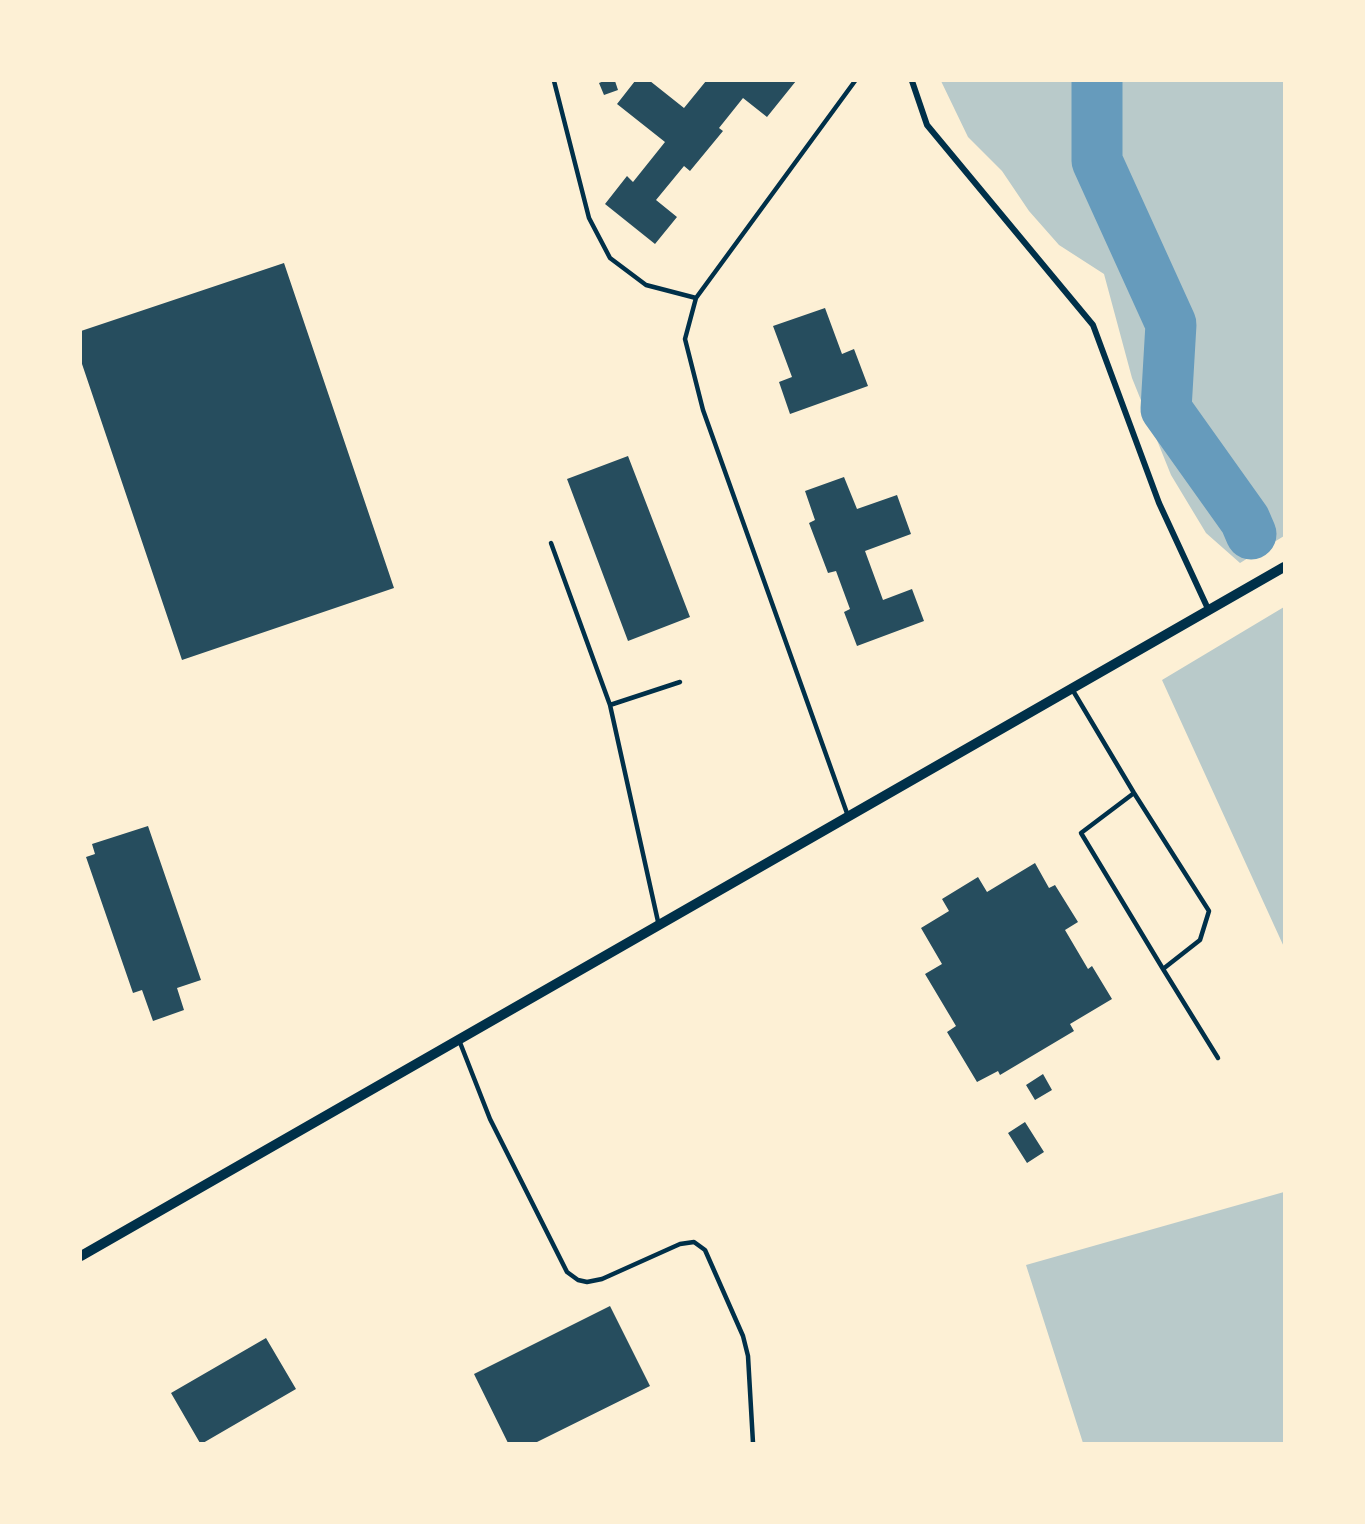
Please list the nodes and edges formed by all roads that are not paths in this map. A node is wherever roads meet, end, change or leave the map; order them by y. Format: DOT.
graph roads {
  1 [pos="554,81"];
  2 [pos="855,81"];
  3 [pos="912,81"];
  4 [pos="696,298"];
  5 [pos="551,543"];
  6 [pos="1284,567"];
  7 [pos="1209,611"];
  8 [pos="680,682"];
  9 [pos="1072,689"];
  10 [pos="610,705"];
  11 [pos="1134,793"];
  12 [pos="849,817"];
  13 [pos="659,926"];
  14 [pos="1163,969"];
  15 [pos="459,1040"];
  16 [pos="1218,1058"];
  17 [pos="81,1256"];
  18 [pos="753,1443"];
  1 -- 4 [label="lane"];
  2 -- 4 [label="lane"];
  3 -- 7 [label="street"];
  4 -- 12 [label="lane"];
  5 -- 10 [label="lane"];
  6 -- 7 [label="street"];
  7 -- 9 [label="street"];
  8 -- 10 [label="lane"];
  9 -- 11 [label="lane"];
  9 -- 12 [label="street"];
  10 -- 13 [label="lane"];
  11 -- 14 [label="lane"];
  11 -- 14 [label="lane"];
  12 -- 13 [label="street"];
  13 -- 15 [label="street"];
  14 -- 16 [label="lane"];
  15 -- 17 [label="street"];
  15 -- 18 [label="lane"];
}
